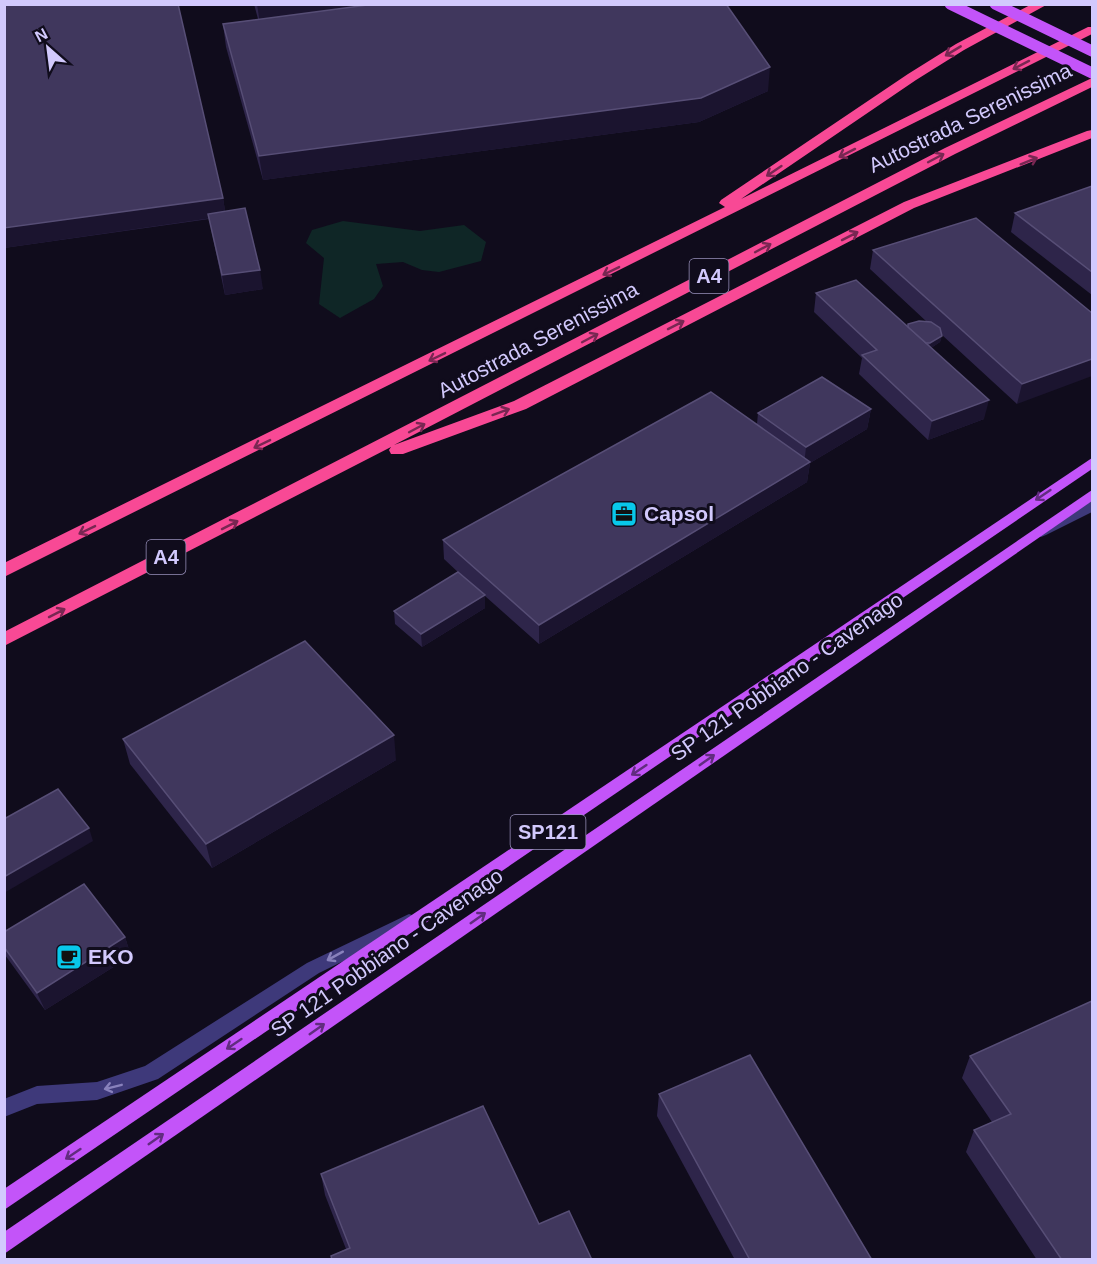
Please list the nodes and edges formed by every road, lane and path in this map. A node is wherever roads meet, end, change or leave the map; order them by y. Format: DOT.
graph roads {
  1 [pos="950,4"];
  2 [pos="995,4"];
  3 [pos="1042,4"];
  4 [pos="1092,30"];
  5 [pos="1092,51"];
  6 [pos="1092,73"];
  7 [pos="1092,82"];
  8 [pos="1092,134"];
  9 [pos="664,245"];
  10 [pos="1092,463"];
  11 [pos="328,475"];
  12 [pos="1092,495"];
  13 [pos="1092,506"];
  14 [pos="1030,536"];
  15 [pos="4,571"];
  16 [pos="4,640"];
  17 [pos="426,914"];
  18 [pos="4,1108"];
  19 [pos="4,1201"];
  20 [pos="4,1244"];
  1 -- 6 [label="main road, bridge"];
  2 -- 5 [label="main road, bridge"];
  3 -- 9 [label="highway, one-way"];
  4 -- 9 [label="highway, Autostrada Serenissima / A4, one-way"];
  11 -- 7 [label="highway, Autostrada Serenissima / A4, one-way"];
  11 -- 8 [label="highway, one-way"];
  9 -- 15 [label="highway, Autostrada Serenissima / A4, one-way"];
  10 -- 17 [label="main road, SP 121 Pobbiano - Cavenago / SP121, one-way"];
  16 -- 11 [label="highway, Autostrada Serenissima / A4, one-way"];
  12 -- 14 [label="main road, SP 121 Pobbiano - Cavenago / SP121"];
  13 -- 14 [label="street"];
  20 -- 14 [label="main road, SP 121 Pobbiano - Cavenago / SP121, one-way"];
  17 -- 18 [label="street, one-way"];
  17 -- 19 [label="main road, SP 121 Pobbiano - Cavenago / SP121, one-way"];
}
